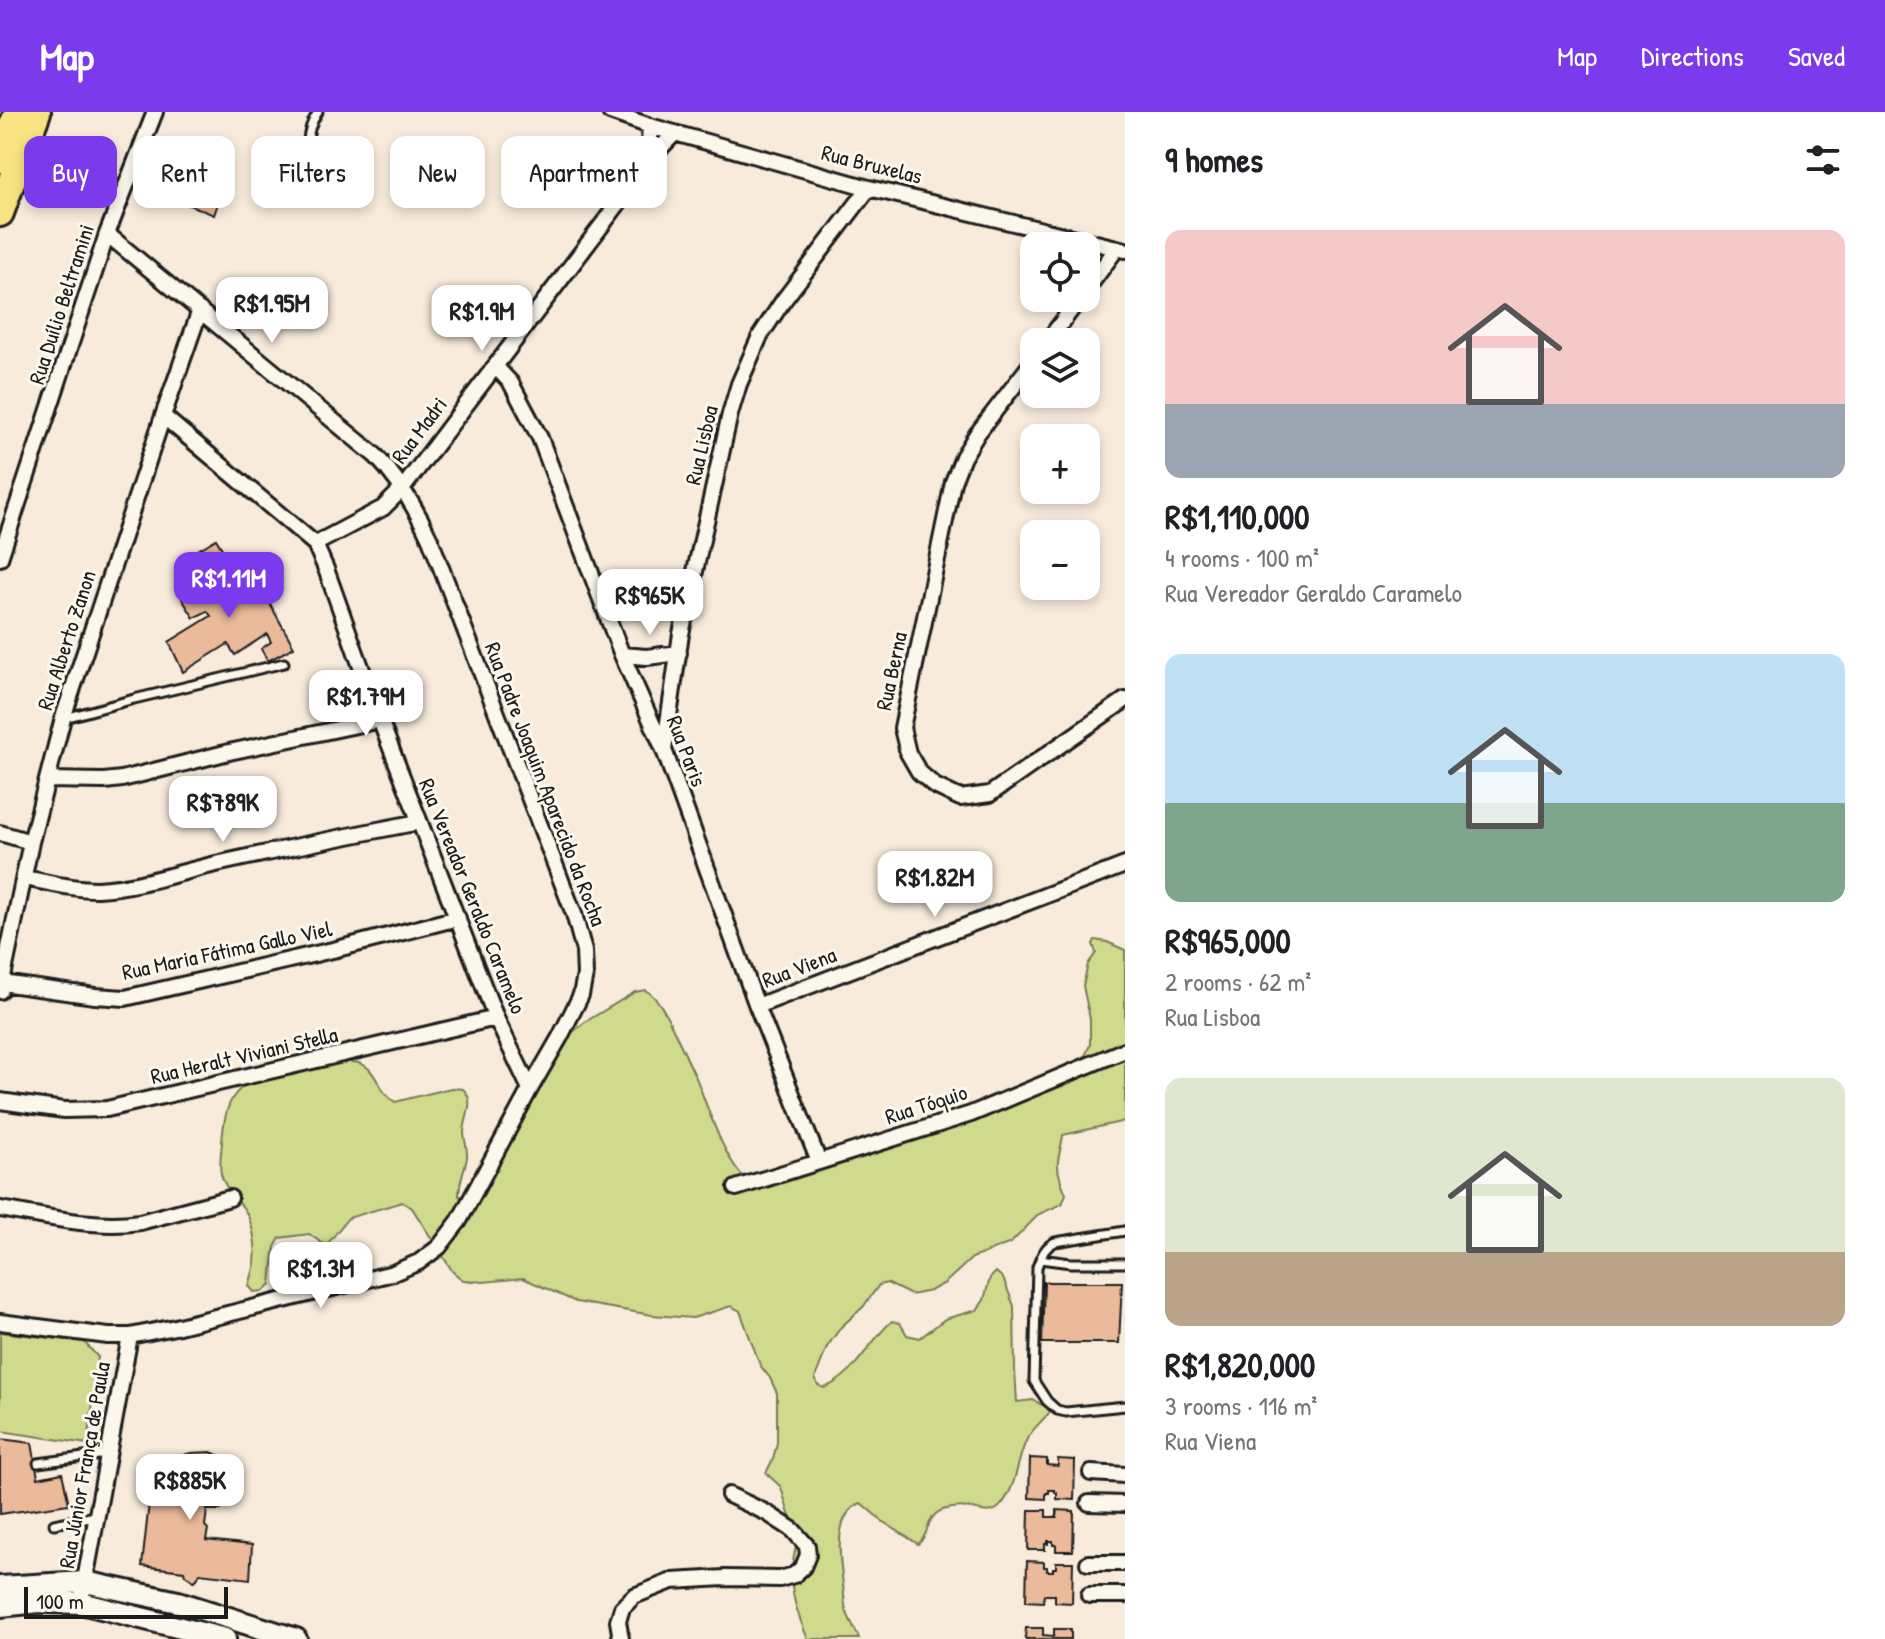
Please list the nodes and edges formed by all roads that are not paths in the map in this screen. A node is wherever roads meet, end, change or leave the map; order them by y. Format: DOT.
graph roads {
  1 [pos="18,112"];
  2 [pos="37,112"];
  3 [pos="155,112"];
  4 [pos="318,112"];
  5 [pos="610,112"];
  6 [pos="650,126"];
  7 [pos="675,133"];
  8 [pos="307,136"];
  9 [pos="649,136"];
  10 [pos="667,141"];
  11 [pos="0,159"];
  12 [pos="869,188"];
  13 [pos="615,208"];
  14 [pos="0,213"];
  15 [pos="107,234"];
  16 [pos="1121,249"];
  17 [pos="1100,274"];
  18 [pos="200,310"];
  19 [pos="495,366"];
  20 [pos="1020,378"];
  21 [pos="163,416"];
  22 [pos="403,488"];
  23 [pos="315,544"];
  24 [pos="0,558"];
  25 [pos="679,653"];
  26 [pos="622,655"];
  27 [pos="284,663"];
  28 [pos="1125,700"];
  29 [pos="63,718"];
  30 [pos="380,720"];
  31 [pos="664,750"];
  32 [pos="48,780"];
  33 [pos="419,822"];
  34 [pos="0,833"];
  35 [pos="31,842"];
  36 [pos="1125,865"];
  37 [pos="25,878"];
  38 [pos="458,918"];
  39 [pos="1,987"];
  40 [pos="757,1006"];
  41 [pos="496,1018"];
  42 [pos="1125,1050"];
  43 [pos="530,1089"];
  44 [pos="0,1101"];
  45 [pos="819,1162"];
  46 [pos="736,1188"];
  47 [pos="230,1198"];
  48 [pos="0,1209"];
  49 [pos="1125,1231"];
  50 [pos="1040,1259"];
  51 [pos="1125,1263"];
  52 [pos="0,1322"];
  53 [pos="130,1336"];
  54 [pos="1125,1406"];
  55 [pos="108,1454"];
  56 [pos="38,1463"];
  57 [pos="1091,1473"];
  58 [pos="1125,1475"];
  59 [pos="729,1495"];
  60 [pos="1089,1503"];
  61 [pos="1125,1504"];
  62 [pos="97,1516"];
  63 [pos="54,1524"];
  64 [pos="1088,1563"];
  65 [pos="1125,1563"];
  66 [pos="85,1582"];
  67 [pos="0,1587"];
  68 [pos="1089,1595"];
  69 [pos="1125,1595"];
  70 [pos="81,1603"];
  71 [pos="0,1606"];
  72 [pos="270,1635"];
  73 [pos="225,1639"];
  74 [pos="296,1639"];
  75 [pos="621,1639"];
  1 -- 11 [label="highway"];
  2 -- 14 [label="highway"];
  3 -- 15 [label="street, Rua Duílio Beltramini"];
  4 -- 8 [label="lane"];
  5 -- 6 [label="street, Rua Bruxelas"];
  6 -- 7 [label="street, Rua Bruxelas"];
  6 -- 9 [label="street"];
  7 -- 10 [label="street, Rua Madri"];
  7 -- 12 [label="street, Rua Bruxelas"];
  12 -- 16 [label="street, Rua Bruxelas"];
  12 -- 25 [label="street, Rua Lisboa"];
  13 -- 19 [label="street, Rua Madri"];
  15 -- 18 [label="street, Rua Padre Joaquim Aparecido da Rocha"];
  15 -- 24 [label="street, Rua Duílio Beltramini"];
  16 -- 17 [label="street"];
  18 -- 21 [label="street, Rua Alberto Zanon"];
  18 -- 22 [label="street, Rua Padre Joaquim Aparecido da Rocha"];
  19 -- 22 [label="street, Rua Madri"];
  19 -- 26 [label="street, Rua Paris"];
  20 -- 28 [label="street, Rua Berna"];
  21 -- 23 [label="street, Rua Vereador Geraldo Caramelo"];
  21 -- 29 [label="street, Rua Alberto Zanon"];
  22 -- 23 [label="street, Rua Madri"];
  22 -- 43 [label="street, Rua Padre Joaquim Aparecido da Rocha"];
  23 -- 30 [label="street, Rua Vereador Geraldo Caramelo"];
  25 -- 26 [label="street"];
  25 -- 31 [label="street, Rua Lisboa"];
  26 -- 31 [label="street, Rua Paris"];
  27 -- 29 [label="lane"];
  29 -- 32 [label="street, Rua Alberto Zanon"];
  30 -- 32 [label="street"];
  30 -- 33 [label="street, Rua Vereador Geraldo Caramelo"];
  31 -- 40 [label="street, Rua Paris"];
  32 -- 35 [label="street, Rua Alberto Zanon"];
  33 -- 37 [label="street"];
  33 -- 38 [label="street, Rua Vereador Geraldo Caramelo"];
  34 -- 35 [label="street"];
  35 -- 37 [label="street, Rua Alberto Zanon"];
  36 -- 40 [label="street, Rua Viena"];
  37 -- 39 [label="street, Rua Alberto Zanon"];
  38 -- 39 [label="street, Rua Maria Fátima Gallo Viel"];
  38 -- 41 [label="street, Rua Vereador Geraldo Caramelo"];
  40 -- 45 [label="street, Rua Paris"];
  41 -- 43 [label="street, Rua Vereador Geraldo Caramelo"];
  41 -- 44 [label="street, Rua Heralt Viviani Stella"];
  42 -- 45 [label="street, Rua Tóquio"];
  43 -- 53 [label="street, Rua Padre Joaquim Aparecido da Rocha"];
  45 -- 46 [label="street, Rua Tóquio"];
  47 -- 48 [label="street"];
  49 -- 50 [label="lane"];
  50 -- 51 [label="lane"];
  50 -- 54 [label="lane"];
  52 -- 53 [label="street, Rua Padre Joaquim Aparecido da Rocha"];
  53 -- 55 [label="street, Rua Júnior França de Paula"];
  55 -- 56 [label="lane"];
  55 -- 62 [label="street, Rua Júnior França de Paula"];
  57 -- 58 [label="street"];
  59 -- 75 [label="street"];
  60 -- 61 [label="street"];
  62 -- 63 [label="lane"];
  62 -- 66 [label="street, Rua Júnior França de Paula"];
  64 -- 65 [label="street"];
  66 -- 67 [label="main road"];
  66 -- 70 [label="street, Rua Júnior França de Paula"];
  66 -- 72 [label="main road"];
  68 -- 69 [label="street"];
  70 -- 71 [label="main road"];
  70 -- 73 [label="main road"];
  72 -- 74 [label="main road"];
}
